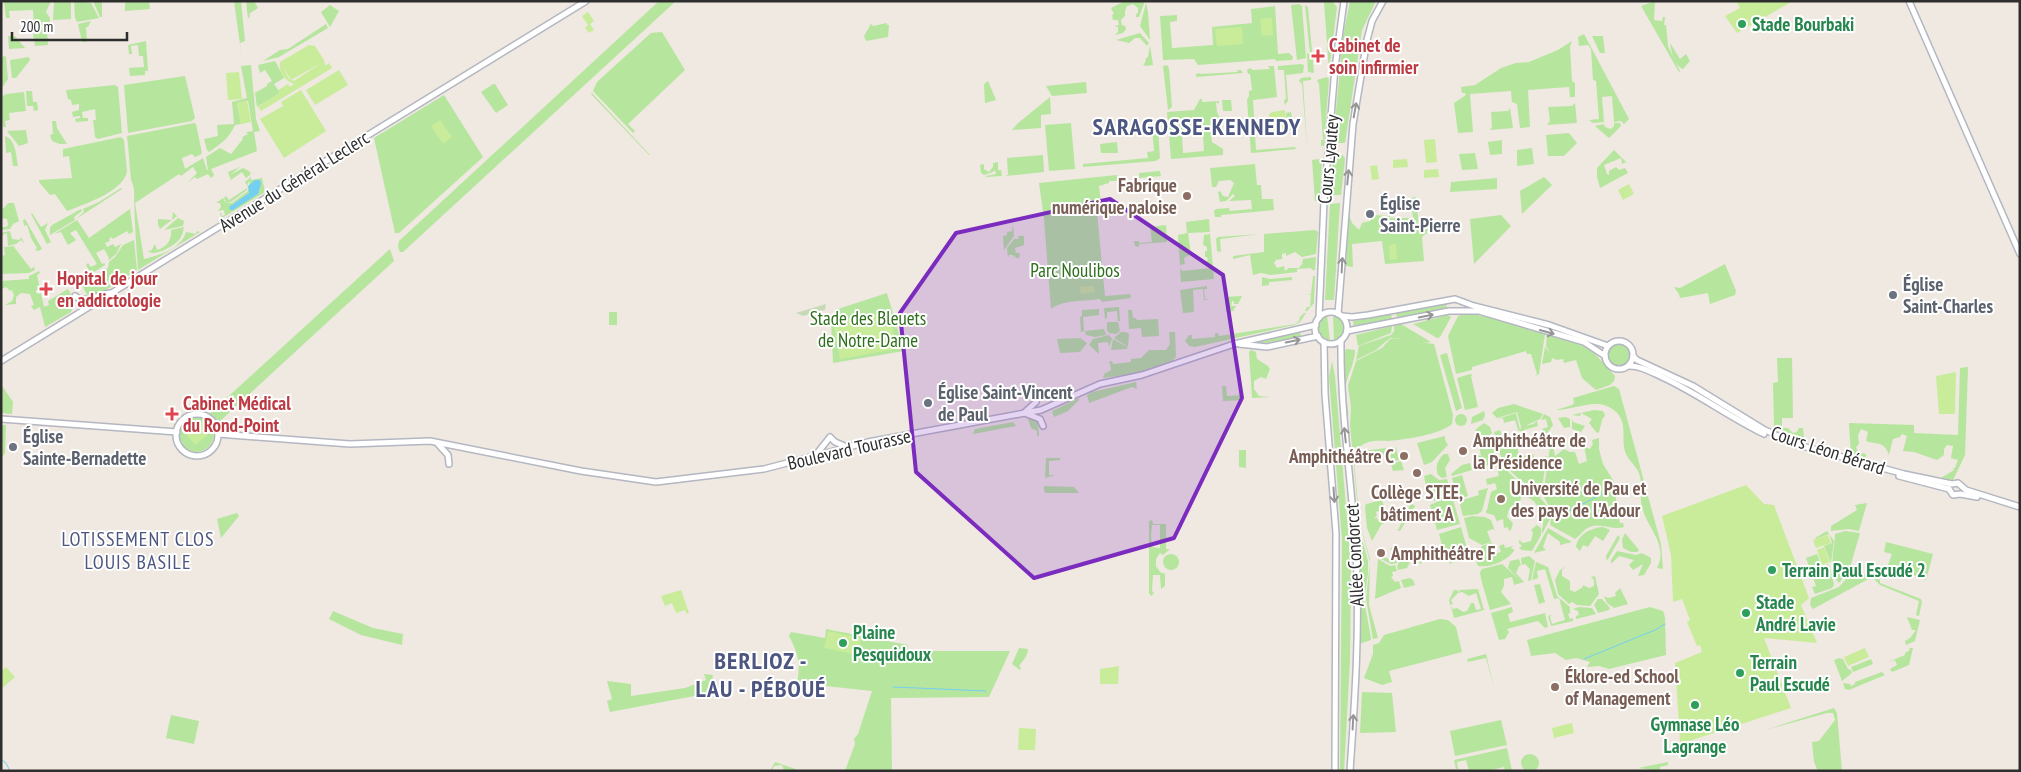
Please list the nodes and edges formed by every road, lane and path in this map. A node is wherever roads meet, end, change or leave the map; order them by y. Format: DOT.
graph roads {
  1 [pos="586,1"];
  2 [pos="1344,1"];
  3 [pos="1383,1"];
  4 [pos="1909,1"];
  5 [pos="2020,254"];
  6 [pos="113,292"];
  7 [pos="75,296"];
  8 [pos="1405,309"];
  9 [pos="1340,315"];
  10 [pos="1319,318"];
  11 [pos="1407,319"];
  12 [pos="1316,325"];
  13 [pos="1347,331"];
  14 [pos="1318,336"];
  15 [pos="1341,340"];
  16 [pos="1324,342"];
  17 [pos="1234,344"];
  18 [pos="1608,346"];
  19 [pos="1605,356"];
  20 [pos="1633,356"];
  21 [pos="1,361"];
  22 [pos="1628,366"];
  23 [pos="1038,394"];
  24 [pos="1024,414"];
  25 [pos="1,419"];
  26 [pos="1043,426"];
  27 [pos="176,432"];
  28 [pos="218,434"];
  29 [pos="436,442"];
  30 [pos="847,447"];
  31 [pos="815,456"];
  32 [pos="449,464"];
  33 [pos="1950,486"];
  34 [pos="1961,491"];
  35 [pos="2020,507"];
  36 [pos="1334,771"];
  37 [pos="1350,771"];
  1 -- 6 [label="main road, Avenue du Général Leclerc"];
  2 -- 10 [label="main road, Cours Lyautey"];
  9 -- 3 [label="main road, one-way"];
  4 -- 5 [label="main road"];
  6 -- 7 [label="main road"];
  6 -- 21 [label="main road, Avenue du Général Leclerc"];
  8 -- 9 [label="main road"];
  8 -- 11 [label="main road"];
  8 -- 18 [label="main road"];
  9 -- 10 [label="main road"];
  9 -- 13 [label="main road"];
  10 -- 12 [label="main road"];
  11 -- 13 [label="main road"];
  11 -- 19 [label="main road, one-way"];
  12 -- 14 [label="main road"];
  12 -- 17 [label="main road, Boulevard Tourasse"];
  13 -- 15 [label="main road"];
  14 -- 16 [label="main road"];
  17 -- 14 [label="main road, Boulevard Tourasse, one-way"];
  15 -- 16 [label="main road"];
  37 -- 15 [label="main road, Allée Condorcet, one-way"];
  16 -- 36 [label="main road, Allée Condorcet, one-way"];
  17 -- 24 [label="main road, Boulevard Tourasse"];
  18 -- 19 [label="main road"];
  18 -- 20 [label="main road"];
  19 -- 22 [label="main road"];
  20 -- 22 [label="main road"];
  20 -- 33 [label="main road, Cours Léon Bérard"];
  22 -- 33 [label="main road, Cours Léon Bérard"];
  23 -- 24 [label="main road"];
  24 -- 26 [label="main road"];
  24 -- 30 [label="main road, Boulevard Tourasse"];
  25 -- 27 [label="main road"];
  27 -- 28 [label="main road"];
  27 -- 28 [label="main road"];
  28 -- 29 [label="main road, Boulevard Tourasse"];
  29 -- 31 [label="main road, Boulevard Tourasse"];
  29 -- 32 [label="main road"];
  30 -- 31 [label="main road, Boulevard Tourasse"];
  30 -- 31 [label="main road"];
  33 -- 34 [label="main road"];
  33 -- 34 [label="main road"];
  34 -- 35 [label="main road"];
}
